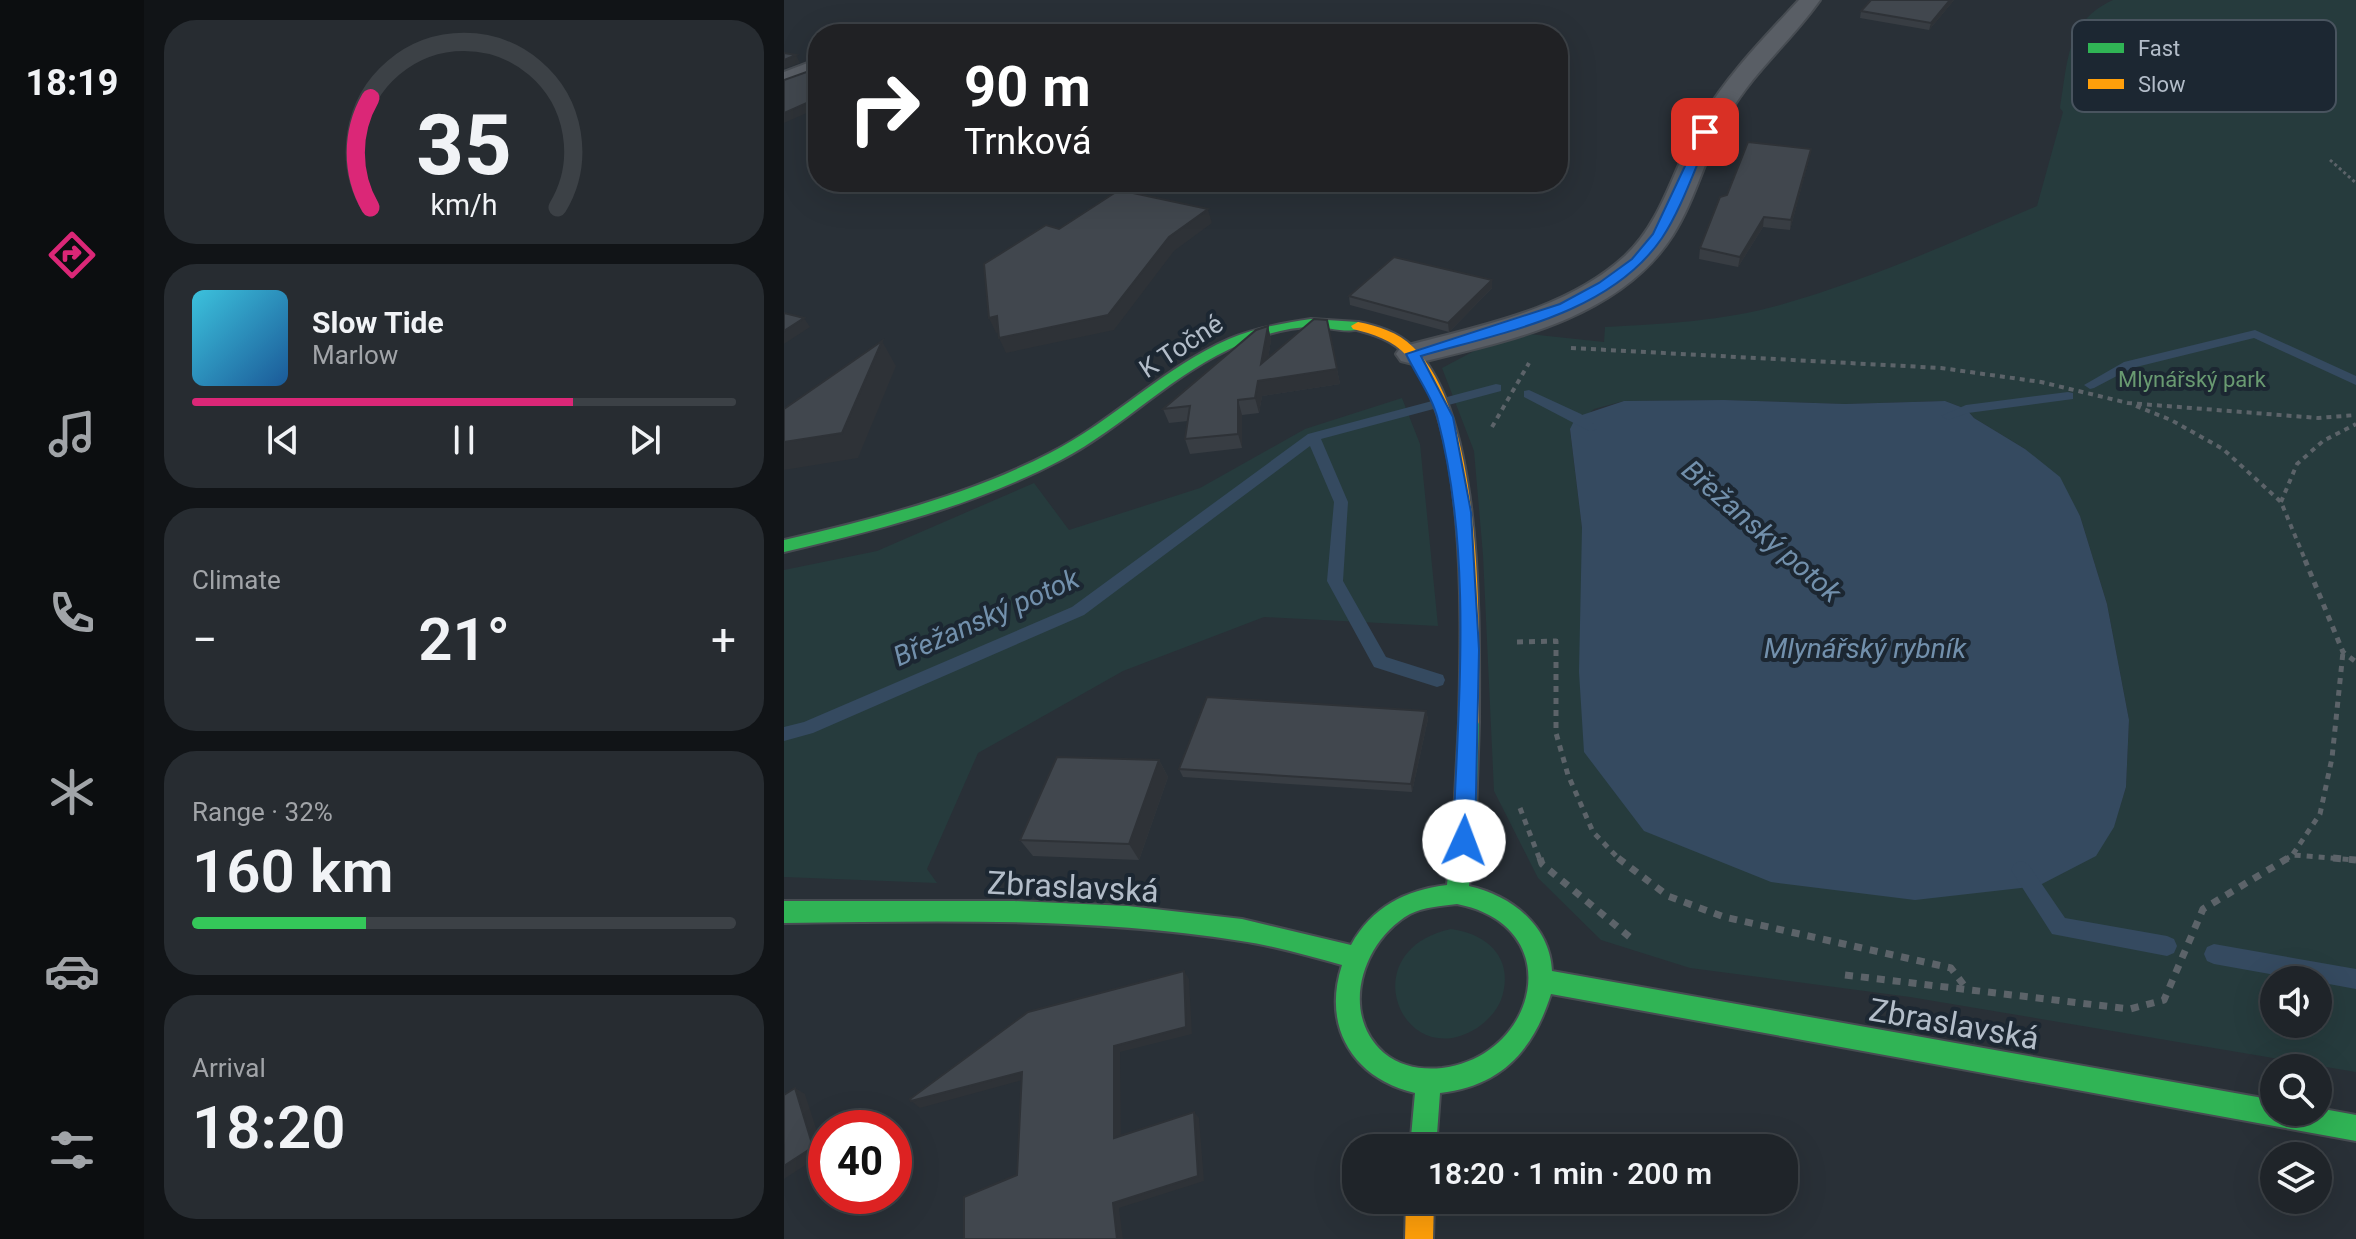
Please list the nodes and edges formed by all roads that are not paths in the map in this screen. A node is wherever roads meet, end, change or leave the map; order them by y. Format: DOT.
graph roads {
  1 [pos="1810,0"];
  2 [pos="808,70"];
  3 [pos="784,80"];
  4 [pos="1419,366"];
  5 [pos="784,546"];
  6 [pos="1457,894"];
  7 [pos="784,912"];
  8 [pos="1355,957"];
  9 [pos="1542,981"];
  10 [pos="1428,1084"];
  11 [pos="2356,1128"];
  12 [pos="1424,1134"];
  13 [pos="1420,1214"];
  14 [pos="1419,1239"];
  1 -- 4 [label="street"];
  2 -- 3 [label="street"];
  4 -- 5 [label="street, K Točné"];
  4 -- 6 [label="street"];
  6 -- 8 [label="street"];
  6 -- 9 [label="street"];
  7 -- 8 [label="street, Zbraslavská"];
  8 -- 10 [label="street"];
  9 -- 10 [label="street"];
  9 -- 11 [label="street, Zbraslavská"];
  10 -- 12 [label="street"];
  13 -- 14 [label="street"];
}
